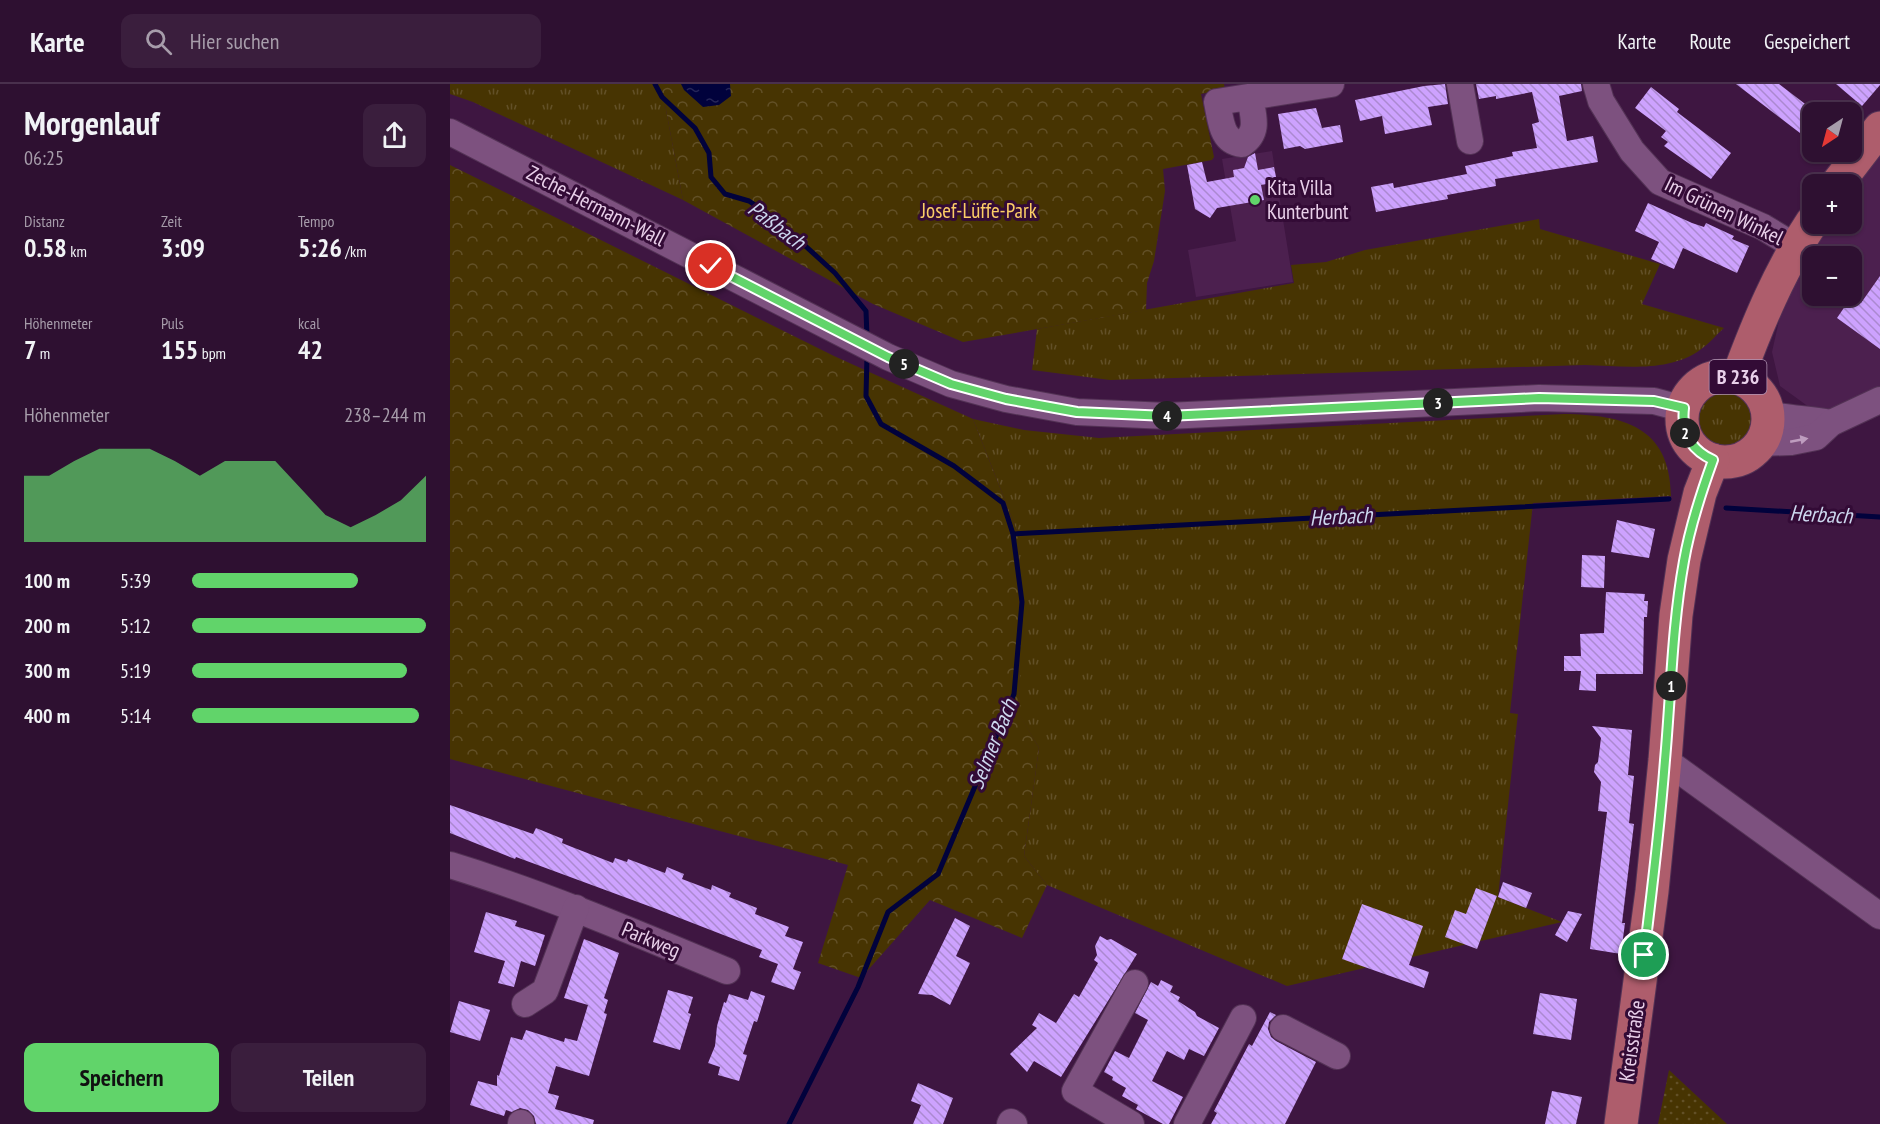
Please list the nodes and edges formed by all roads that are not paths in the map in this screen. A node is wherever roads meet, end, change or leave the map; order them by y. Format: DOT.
graph roads {
  1 [pos="1331,84"];
  2 [pos="1460,84"];
  3 [pos="1596,84"];
  4 [pos="1250,97"];
  5 [pos="1880,128"];
  6 [pos="450,132"];
  7 [pos="1470,141"];
  8 [pos="1846,174"];
  9 [pos="1802,234"];
  10 [pos="1804,234"];
  11 [pos="1738,377"];
  12 [pos="1880,400"];
  13 [pos="1684,408"];
  14 [pos="1764,429"];
  15 [pos="1713,460"];
  16 [pos="1665,760"];
  17 [pos="450,866"];
  18 [pos="576,908"];
  19 [pos="1880,916"];
  20 [pos="727,972"];
  21 [pos="1135,983"];
  22 [pos="525,1004"];
  23 [pos="1243,1018"];
  24 [pos="1283,1028"];
  25 [pos="1336,1056"];
  26 [pos="1010,1124"];
  27 [pos="1014,1124"];
  28 [pos="1131,1124"];
  29 [pos="1187,1124"];
  30 [pos="1621,1124"];
  1 -- 4 [label="street"];
  2 -- 7 [label="street"];
  3 -- 9 [label="street, Im Grünen Winkel"];
  5 -- 8 [label="main road"];
  6 -- 13 [label="street, Zeche-Hermann-Wall"];
  10 -- 11 [label="main road, B 236"];
  11 -- 13 [label="main road, B 236"];
  11 -- 14 [label="main road, B 236"];
  12 -- 14 [label="street"];
  13 -- 15 [label="main road, B 236"];
  14 -- 15 [label="main road"];
  15 -- 16 [label="main road, Kreisstraße"];
  16 -- 19 [label="street"];
  16 -- 30 [label="main road, Kreisstraße"];
  17 -- 18 [label="street, Parkweg"];
  18 -- 20 [label="street, Parkweg"];
  18 -- 22 [label="street"];
  21 -- 28 [label="street"];
  23 -- 29 [label="street"];
  24 -- 25 [label="street"];
  26 -- 27 [label="street"];
}
